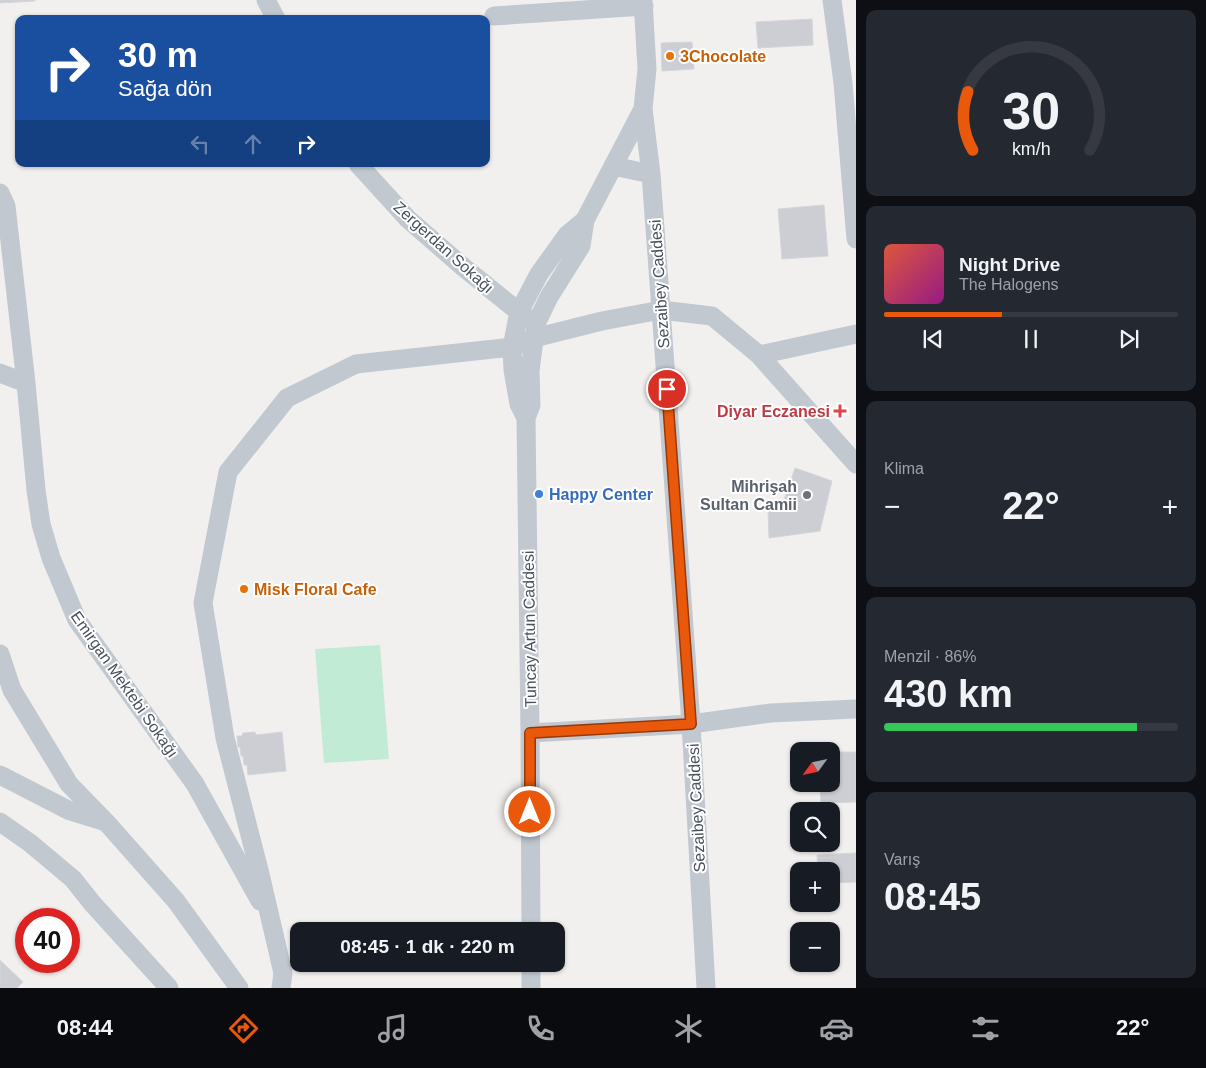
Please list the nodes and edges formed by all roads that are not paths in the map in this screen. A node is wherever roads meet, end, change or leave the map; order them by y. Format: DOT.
graph roads {
  1 [pos="266,0"];
  2 [pos="832,0"];
  3 [pos="644,3"];
  4 [pos="274,15"];
  5 [pos="494,16"];
  6 [pos="643,109"];
  7 [pos="613,166"];
  8 [pos="361,167"];
  9 [pos="651,174"];
  10 [pos="0,193"];
  11 [pos="586,220"];
  12 [pos="856,239"];
  13 [pos="661,310"];
  14 [pos="519,312"];
  15 [pos="535,331"];
  16 [pos="856,334"];
  17 [pos="512,348"];
  18 [pos="760,355"];
  19 [pos="0,373"];
  20 [pos="26,383"];
  21 [pos="526,418"];
  22 [pos="856,464"];
  23 [pos="0,654"];
  24 [pos="856,709"];
  25 [pos="691,724"];
  26 [pos="530,733"];
  27 [pos="0,775"];
  28 [pos="0,822"];
  29 [pos="106,822"];
  30 [pos="270,919"];
  31 [pos="531,922"];
  32 [pos="531,972"];
  33 [pos="169,988"];
  34 [pos="239,988"];
  35 [pos="281,988"];
  36 [pos="531,988"];
  37 [pos="706,988"];
  1 -- 4 [label="street"];
  2 -- 12 [label="street"];
  3 -- 5 [label="street"];
  3 -- 6 [label="street, Sezaibey Caddesi"];
  6 -- 7 [label="street"];
  6 -- 9 [label="street, Sezaibey Caddesi"];
  7 -- 9 [label="street"];
  7 -- 11 [label="street"];
  8 -- 14 [label="street, Zergerdan Sokağı"];
  9 -- 13 [label="street, Sezaibey Caddesi"];
  10 -- 20 [label="street, Emirgan Mektebi Sokağı"];
  11 -- 14 [label="street"];
  11 -- 15 [label="street"];
  13 -- 15 [label="street"];
  13 -- 18 [label="street"];
  13 -- 25 [label="street, Sezaibey Caddesi"];
  14 -- 15 [label="street, Zergerdan Sokağı"];
  14 -- 17 [label="street"];
  15 -- 17 [label="street"];
  15 -- 21 [label="street"];
  16 -- 18 [label="street"];
  17 -- 21 [label="street"];
  17 -- 30 [label="street"];
  18 -- 22 [label="street"];
  19 -- 20 [label="street"];
  20 -- 30 [label="street, Emirgan Mektebi Sokağı"];
  21 -- 26 [label="street, Tuncay Artun Caddesi"];
  23 -- 29 [label="street"];
  24 -- 25 [label="street"];
  25 -- 26 [label="street"];
  25 -- 37 [label="street, Sezaibey Caddesi"];
  26 -- 31 [label="street, Tuncay Artun Caddesi"];
  27 -- 29 [label="street"];
  28 -- 33 [label="street"];
  29 -- 34 [label="street"];
  30 -- 35 [label="street"];
  32 -- 36 [label="street"];
}
